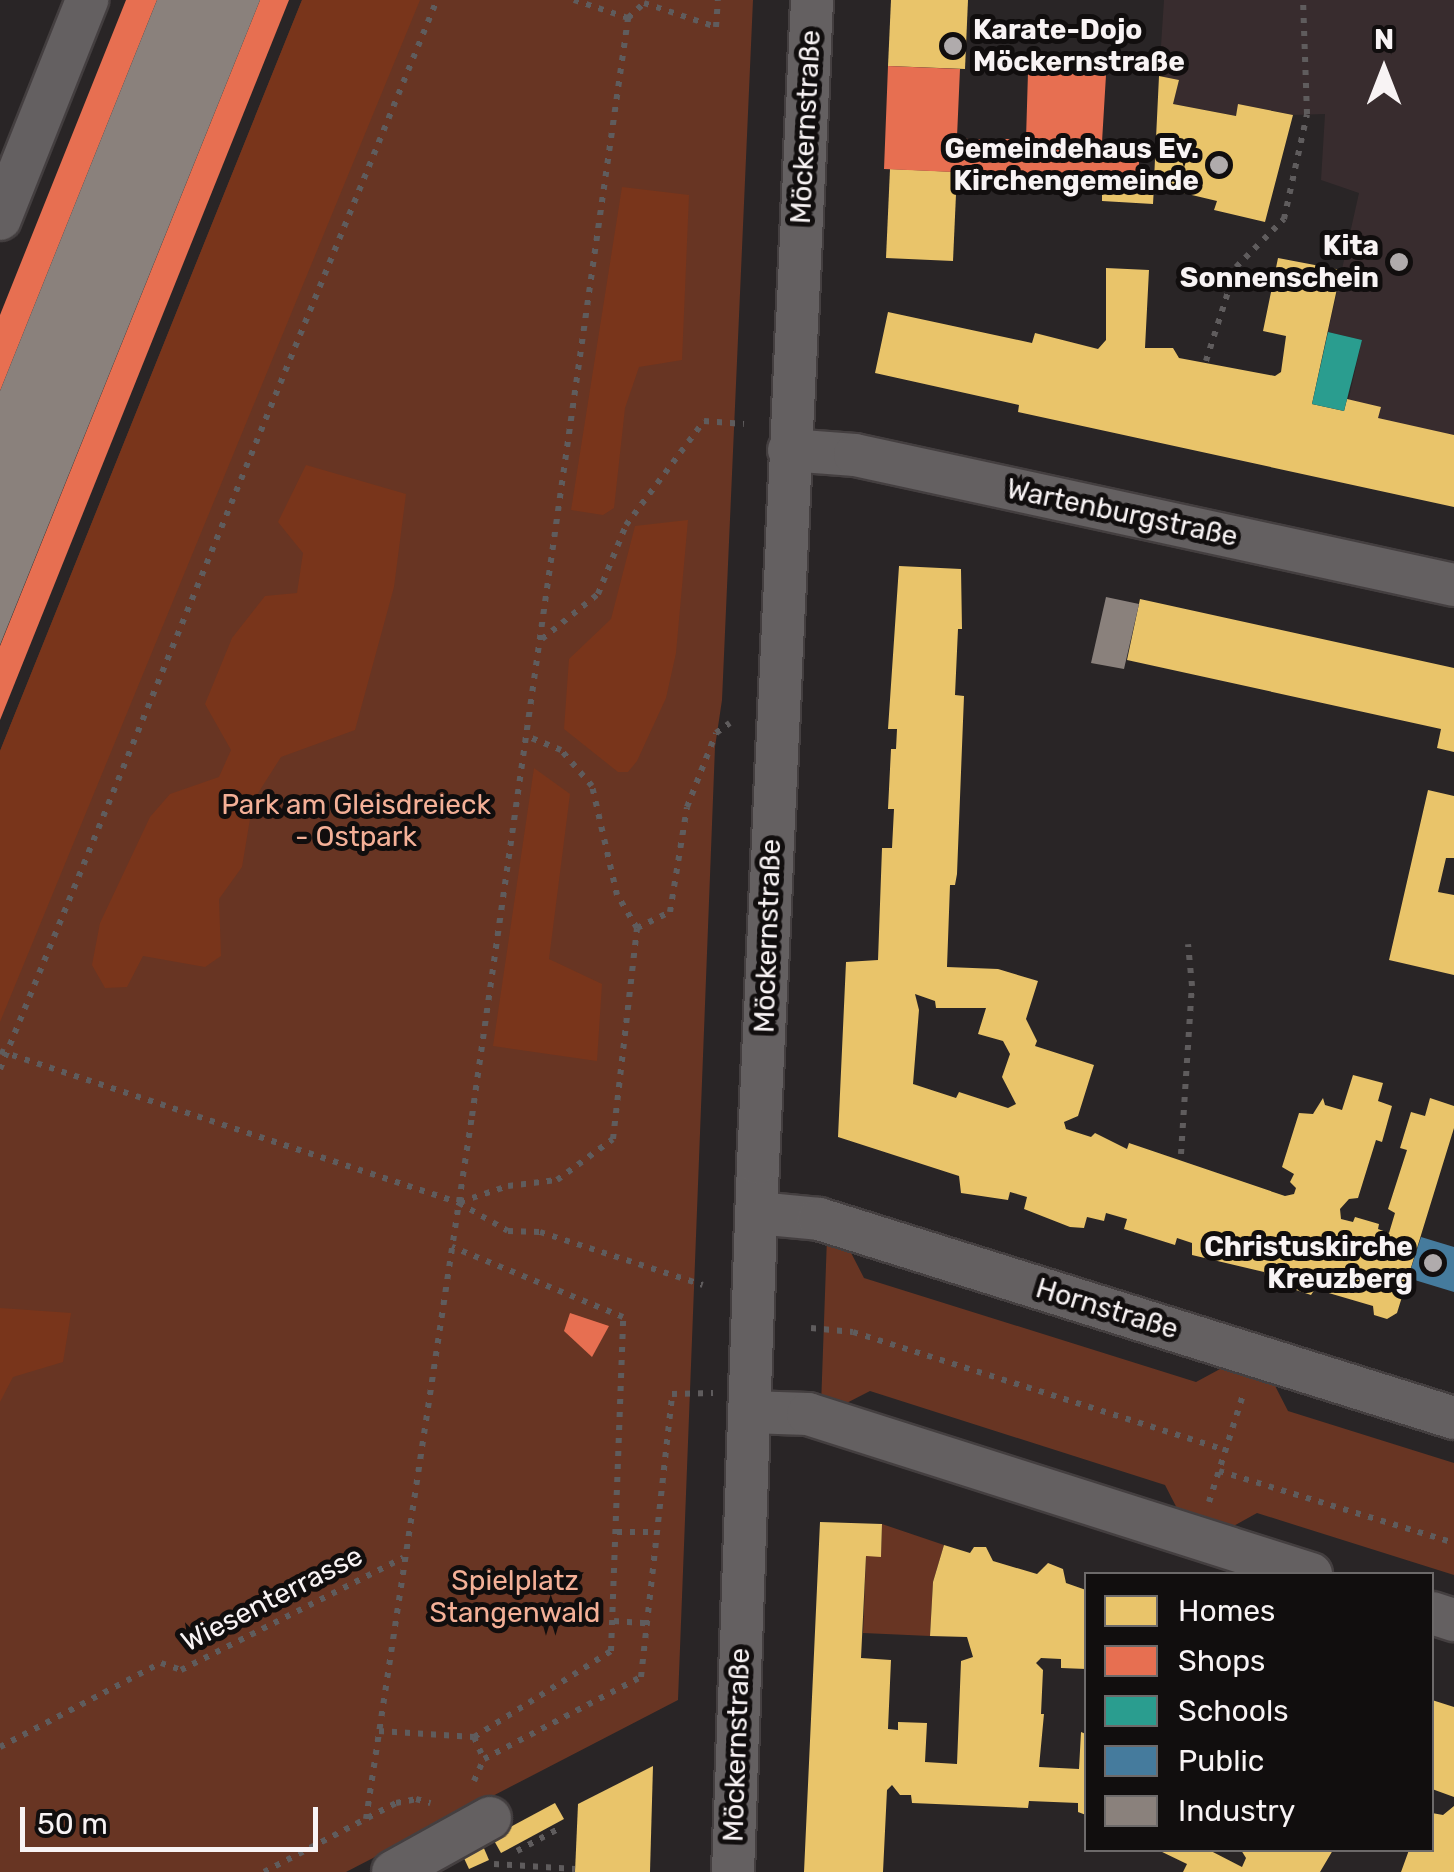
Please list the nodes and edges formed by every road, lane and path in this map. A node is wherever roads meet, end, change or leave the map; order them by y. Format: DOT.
graph roads {
  1 [pos="87,0"];
  2 [pos="437,0"];
  3 [pos="574,0"];
  4 [pos="718,0"];
  5 [pos="812,0"];
  6 [pos="1303,0"];
  7 [pos="628,18"];
  8 [pos="0,219"];
  9 [pos="1206,361"];
  10 [pos="744,424"];
  11 [pos="789,450"];
  12 [pos="1454,586"];
  13 [pos="541,640"];
  14 [pos="730,724"];
  15 [pos="527,736"];
  16 [pos="636,928"];
  17 [pos="1188,944"];
  18 [pos="4,1052"];
  19 [pos="0,1069"];
  20 [pos="1182,1154"];
  21 [pos="458,1203"];
  22 [pos="757,1214"];
  23 [pos="452,1246"];
  24 [pos="703,1285"];
  25 [pos="811,1328"];
  26 [pos="1255,1356"];
  27 [pos="704,1393"];
  28 [pos="749,1412"];
  29 [pos="1454,1418"];
  30 [pos="1225,1450"];
  31 [pos="1218,1471"];
  32 [pos="617,1532"];
  33 [pos="656,1532"];
  34 [pos="1197,1538"];
  35 [pos="1454,1543"];
  36 [pos="404,1557"];
  37 [pos="1305,1572"];
  38 [pos="614,1622"];
  39 [pos="646,1623"];
  40 [pos="378,1730"];
  41 [pos="474,1736"];
  42 [pos="0,1746"];
  43 [pos="484,1759"];
  44 [pos="444,1803"];
  45 [pos="477,1805"];
  46 [pos="366,1818"];
  47 [pos="494,1864"];
  48 [pos="575,1869"];
  49 [pos="552,1870"];
  50 [pos="264,1872"];
  51 [pos="393,1872"];
  52 [pos="732,1872"];
  1 -- 8 [label="street"];
  2 -- 18 [label="path"];
  3 -- 7 [label="path"];
  4 -- 7 [label="path"];
  5 -- 11 [label="street, Möckernstraße"];
  6 -- 9 [label="path"];
  7 -- 13 [label="path"];
  10 -- 13 [label="path"];
  11 -- 12 [label="street, Wartenburgstraße"];
  11 -- 22 [label="street, Möckernstraße"];
  13 -- 15 [label="path"];
  14 -- 16 [label="path"];
  15 -- 16 [label="path"];
  15 -- 21 [label="path"];
  16 -- 21 [label="path"];
  17 -- 20 [label="path"];
  18 -- 19 [label="path"];
  18 -- 21 [label="path"];
  21 -- 23 [label="path"];
  21 -- 24 [label="path"];
  22 -- 26 [label="street, Hornstraße"];
  22 -- 28 [label="street, Möckernstraße"];
  23 -- 32 [label="path"];
  23 -- 36 [label="path"];
  25 -- 30 [label="path"];
  26 -- 29 [label="street, Hornstraße"];
  26 -- 30 [label="path"];
  27 -- 33 [label="path"];
  28 -- 34 [label="street"];
  28 -- 52 [label="street, Möckernstraße"];
  30 -- 31 [label="path"];
  31 -- 34 [label="path"];
  31 -- 35 [label="path"];
  32 -- 33 [label="path"];
  32 -- 38 [label="path"];
  33 -- 39 [label="path"];
  34 -- 37 [label="street"];
  36 -- 40 [label="path"];
  36 -- 42 [label="path, Wiesenterrasse"];
  38 -- 39 [label="path"];
  38 -- 41 [label="path"];
  39 -- 43 [label="path"];
  40 -- 41 [label="path"];
  40 -- 46 [label="path"];
  41 -- 43 [label="path"];
  43 -- 45 [label="path"];
  44 -- 46 [label="path"];
  45 -- 51 [label="street"];
  46 -- 50 [label="path"];
  47 -- 49 [label="path"];
  48 -- 49 [label="path"];
}
